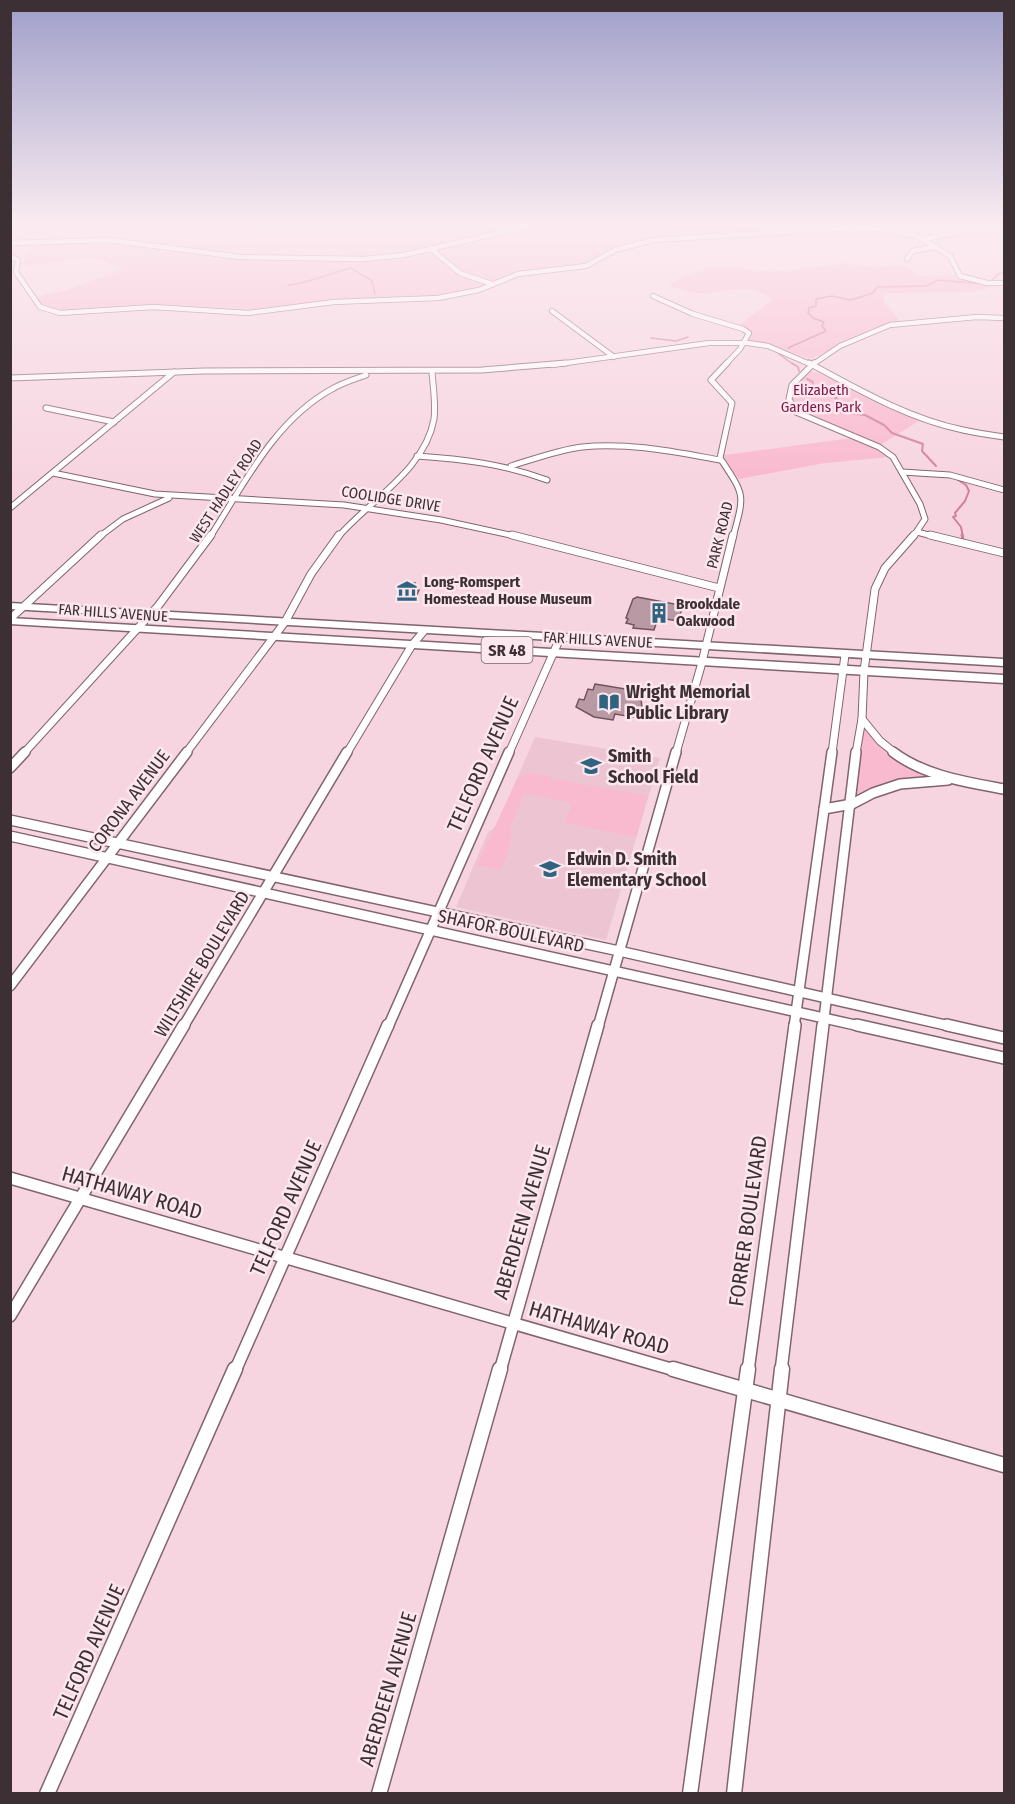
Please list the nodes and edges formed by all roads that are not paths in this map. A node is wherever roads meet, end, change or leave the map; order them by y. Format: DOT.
graph roads {
  1 [pos="54,311"];
  2 [pos="88,311"];
  3 [pos="244,311"];
  4 [pos="268,311"];
  5 [pos="552,311"];
  6 [pos="687,311"];
  7 [pos="1005,318"];
  8 [pos="745,343"];
  9 [pos="614,357"];
  10 [pos="811,364"];
  11 [pos="346,371"];
  12 [pos="382,371"];
  13 [pos="174,372"];
  14 [pos="432,372"];
  15 [pos="10,378"];
  16 [pos="345,380"];
  17 [pos="46,408"];
  18 [pos="114,422"];
  19 [pos="1005,437"];
  20 [pos="417,456"];
  21 [pos="720,460"];
  22 [pos="511,466"];
  23 [pos="902,472"];
  24 [pos="53,473"];
  25 [pos="547,480"];
  26 [pos="1005,490"];
  27 [pos="152,494"];
  28 [pos="176,496"];
  29 [pos="233,498"];
  30 [pos="146,507"];
  31 [pos="10,508"];
  32 [pos="367,508"];
  33 [pos="917,532"];
  34 [pos="1005,553"];
  35 [pos="719,588"];
  36 [pos="10,606"];
  37 [pos="25,606"];
  38 [pos="150,615"];
  39 [pos="10,620"];
  40 [pos="285,622"];
  41 [pos="137,630"];
  42 [pos="423,631"];
  43 [pos="275,636"];
  44 [pos="560,638"];
  45 [pos="412,645"];
  46 [pos="706,646"];
  47 [pos="554,652"];
  48 [pos="845,655"];
  49 [pos="867,656"];
  50 [pos="703,661"];
  51 [pos="1005,663"];
  52 [pos="843,669"];
  53 [pos="864,671"];
  54 [pos="1005,679"];
  55 [pos="862,719"];
  56 [pos="10,768"];
  57 [pos="965,782"];
  58 [pos="1005,789"];
  59 [pos="852,804"];
  60 [pos="824,809"];
  61 [pos="10,820"];
  62 [pos="10,837"];
  63 [pos="119,843"];
  64 [pos="108,858"];
  65 [pos="275,876"];
  66 [pos="265,893"];
  67 [pos="438,913"];
  68 [pos="430,931"];
  69 [pos="619,951"];
  70 [pos="614,970"];
  71 [pos="10,986"];
  72 [pos="799,992"];
  73 [pos="827,999"];
  74 [pos="796,1011"];
  75 [pos="825,1018"];
  76 [pos="1005,1038"];
  77 [pos="1005,1058"];
  78 [pos="10,1178"];
  79 [pos="81,1198"];
  80 [pos="286,1257"];
  81 [pos="10,1316"];
  82 [pos="513,1324"];
  83 [pos="745,1390"];
  84 [pos="778,1400"];
  85 [pos="1005,1464"];
  86 [pos="47,1794"];
  87 [pos="379,1794"];
  88 [pos="690,1794"];
  89 [pos="735,1794"];
  1 -- 2 [label="street"];
  3 -- 4 [label="street"];
  5 -- 9 [label="street"];
  6 -- 8 [label="street"];
  7 -- 10 [label="street"];
  8 -- 9 [label="street"];
  8 -- 10 [label="street"];
  8 -- 21 [label="street"];
  9 -- 14 [label="street"];
  10 -- 19 [label="street"];
  10 -- 23 [label="street"];
  11 -- 12 [label="street"];
  11 -- 13 [label="street"];
  11 -- 16 [label="street"];
  12 -- 14 [label="street"];
  12 -- 16 [label="street, WEST HADLEY ROAD"];
  13 -- 15 [label="street"];
  13 -- 18 [label="street"];
  14 -- 20 [label="street, CORONA AVENUE"];
  16 -- 29 [label="street, WEST HADLEY ROAD"];
  17 -- 18 [label="street"];
  18 -- 24 [label="street"];
  20 -- 22 [label="street"];
  20 -- 32 [label="street, CORONA AVENUE"];
  21 -- 22 [label="street"];
  21 -- 35 [label="street, PARK ROAD"];
  22 -- 25 [label="street"];
  23 -- 26 [label="street"];
  23 -- 33 [label="street"];
  24 -- 27 [label="street, COOLIDGE DRIVE"];
  24 -- 31 [label="street"];
  27 -- 28 [label="street, COOLIDGE DRIVE"];
  27 -- 30 [label="street"];
  28 -- 29 [label="street, COOLIDGE DRIVE"];
  28 -- 30 [label="street"];
  29 -- 32 [label="street, COOLIDGE DRIVE"];
  29 -- 38 [label="street, WEST HADLEY ROAD"];
  30 -- 37 [label="street"];
  32 -- 35 [label="street, COOLIDGE DRIVE"];
  32 -- 40 [label="street, CORONA AVENUE"];
  33 -- 34 [label="street"];
  33 -- 49 [label="street"];
  35 -- 46 [label="street, PARK ROAD"];
  36 -- 37 [label="main road, FAR HILLS AVENUE / SR 48"];
  37 -- 38 [label="main road, FAR HILLS AVENUE / SR 48"];
  37 -- 39 [label="street"];
  38 -- 40 [label="main road, FAR HILLS AVENUE / SR 48"];
  38 -- 41 [label="street, WEST HADLEY ROAD"];
  39 -- 41 [label="main road, FAR HILLS AVENUE / SR 48"];
  40 -- 42 [label="main road, FAR HILLS AVENUE / SR 48"];
  40 -- 43 [label="street, CORONA AVENUE"];
  41 -- 43 [label="main road, FAR HILLS AVENUE / SR 48"];
  41 -- 56 [label="street, WEST HADLEY ROAD"];
  42 -- 44 [label="main road, FAR HILLS AVENUE / SR 48"];
  42 -- 45 [label="street, WILTSHIRE BOULEVARD"];
  43 -- 45 [label="main road, FAR HILLS AVENUE / SR 48"];
  43 -- 63 [label="street, CORONA AVENUE"];
  44 -- 46 [label="main road, FAR HILLS AVENUE / SR 48"];
  44 -- 47 [label="street, TELFORD AVENUE"];
  45 -- 47 [label="main road, FAR HILLS AVENUE / SR 48"];
  45 -- 65 [label="street, WILTSHIRE BOULEVARD"];
  46 -- 48 [label="main road, FAR HILLS AVENUE / SR 48"];
  46 -- 50 [label="street, PARK ROAD"];
  47 -- 50 [label="main road, FAR HILLS AVENUE / SR 48"];
  47 -- 67 [label="street, TELFORD AVENUE"];
  48 -- 49 [label="main road, FAR HILLS AVENUE / SR 48"];
  48 -- 52 [label="street, FORRER BOULEVARD"];
  49 -- 51 [label="main road, FAR HILLS AVENUE / SR 48"];
  49 -- 53 [label="street"];
  50 -- 52 [label="main road, FAR HILLS AVENUE / SR 48"];
  50 -- 69 [label="street, ABERDEEN AVENUE"];
  52 -- 53 [label="main road, FAR HILLS AVENUE / SR 48"];
  52 -- 60 [label="street, FORRER BOULEVARD"];
  53 -- 54 [label="main road, FAR HILLS AVENUE / SR 48"];
  53 -- 55 [label="street"];
  55 -- 57 [label="street"];
  55 -- 59 [label="street"];
  57 -- 58 [label="street"];
  57 -- 59 [label="street"];
  59 -- 60 [label="street"];
  59 -- 73 [label="street"];
  60 -- 72 [label="street, FORRER BOULEVARD"];
  61 -- 63 [label="street, SHAFOR BOULEVARD"];
  62 -- 64 [label="street, SHAFOR BOULEVARD"];
  63 -- 64 [label="street, CORONA AVENUE"];
  63 -- 65 [label="street, SHAFOR BOULEVARD"];
  64 -- 66 [label="street, SHAFOR BOULEVARD"];
  64 -- 71 [label="street, CORONA AVENUE"];
  65 -- 66 [label="street, WILTSHIRE BOULEVARD"];
  65 -- 67 [label="street, SHAFOR BOULEVARD"];
  66 -- 68 [label="street, SHAFOR BOULEVARD"];
  66 -- 79 [label="street, WILTSHIRE BOULEVARD"];
  67 -- 68 [label="street, TELFORD AVENUE"];
  67 -- 69 [label="street, SHAFOR BOULEVARD"];
  68 -- 70 [label="street, SHAFOR BOULEVARD"];
  68 -- 80 [label="street, TELFORD AVENUE"];
  69 -- 70 [label="street, ABERDEEN AVENUE"];
  69 -- 72 [label="street, SHAFOR BOULEVARD"];
  70 -- 74 [label="street, SHAFOR BOULEVARD"];
  70 -- 82 [label="street, ABERDEEN AVENUE"];
  72 -- 73 [label="street, SHAFOR BOULEVARD"];
  72 -- 74 [label="street, FORRER BOULEVARD"];
  73 -- 75 [label="street"];
  73 -- 76 [label="street, SHAFOR BOULEVARD"];
  74 -- 75 [label="street, SHAFOR BOULEVARD"];
  74 -- 83 [label="street, FORRER BOULEVARD"];
  75 -- 77 [label="street, SHAFOR BOULEVARD"];
  75 -- 84 [label="street"];
  78 -- 79 [label="street, HATHAWAY ROAD"];
  79 -- 80 [label="street, HATHAWAY ROAD"];
  79 -- 81 [label="street, WILTSHIRE BOULEVARD"];
  80 -- 82 [label="street, HATHAWAY ROAD"];
  80 -- 86 [label="street, TELFORD AVENUE"];
  82 -- 83 [label="street, HATHAWAY ROAD"];
  82 -- 87 [label="street, ABERDEEN AVENUE"];
  83 -- 84 [label="street, HATHAWAY ROAD"];
  83 -- 88 [label="street, FORRER BOULEVARD"];
  84 -- 85 [label="street, HATHAWAY ROAD"];
  84 -- 89 [label="street"];
}
